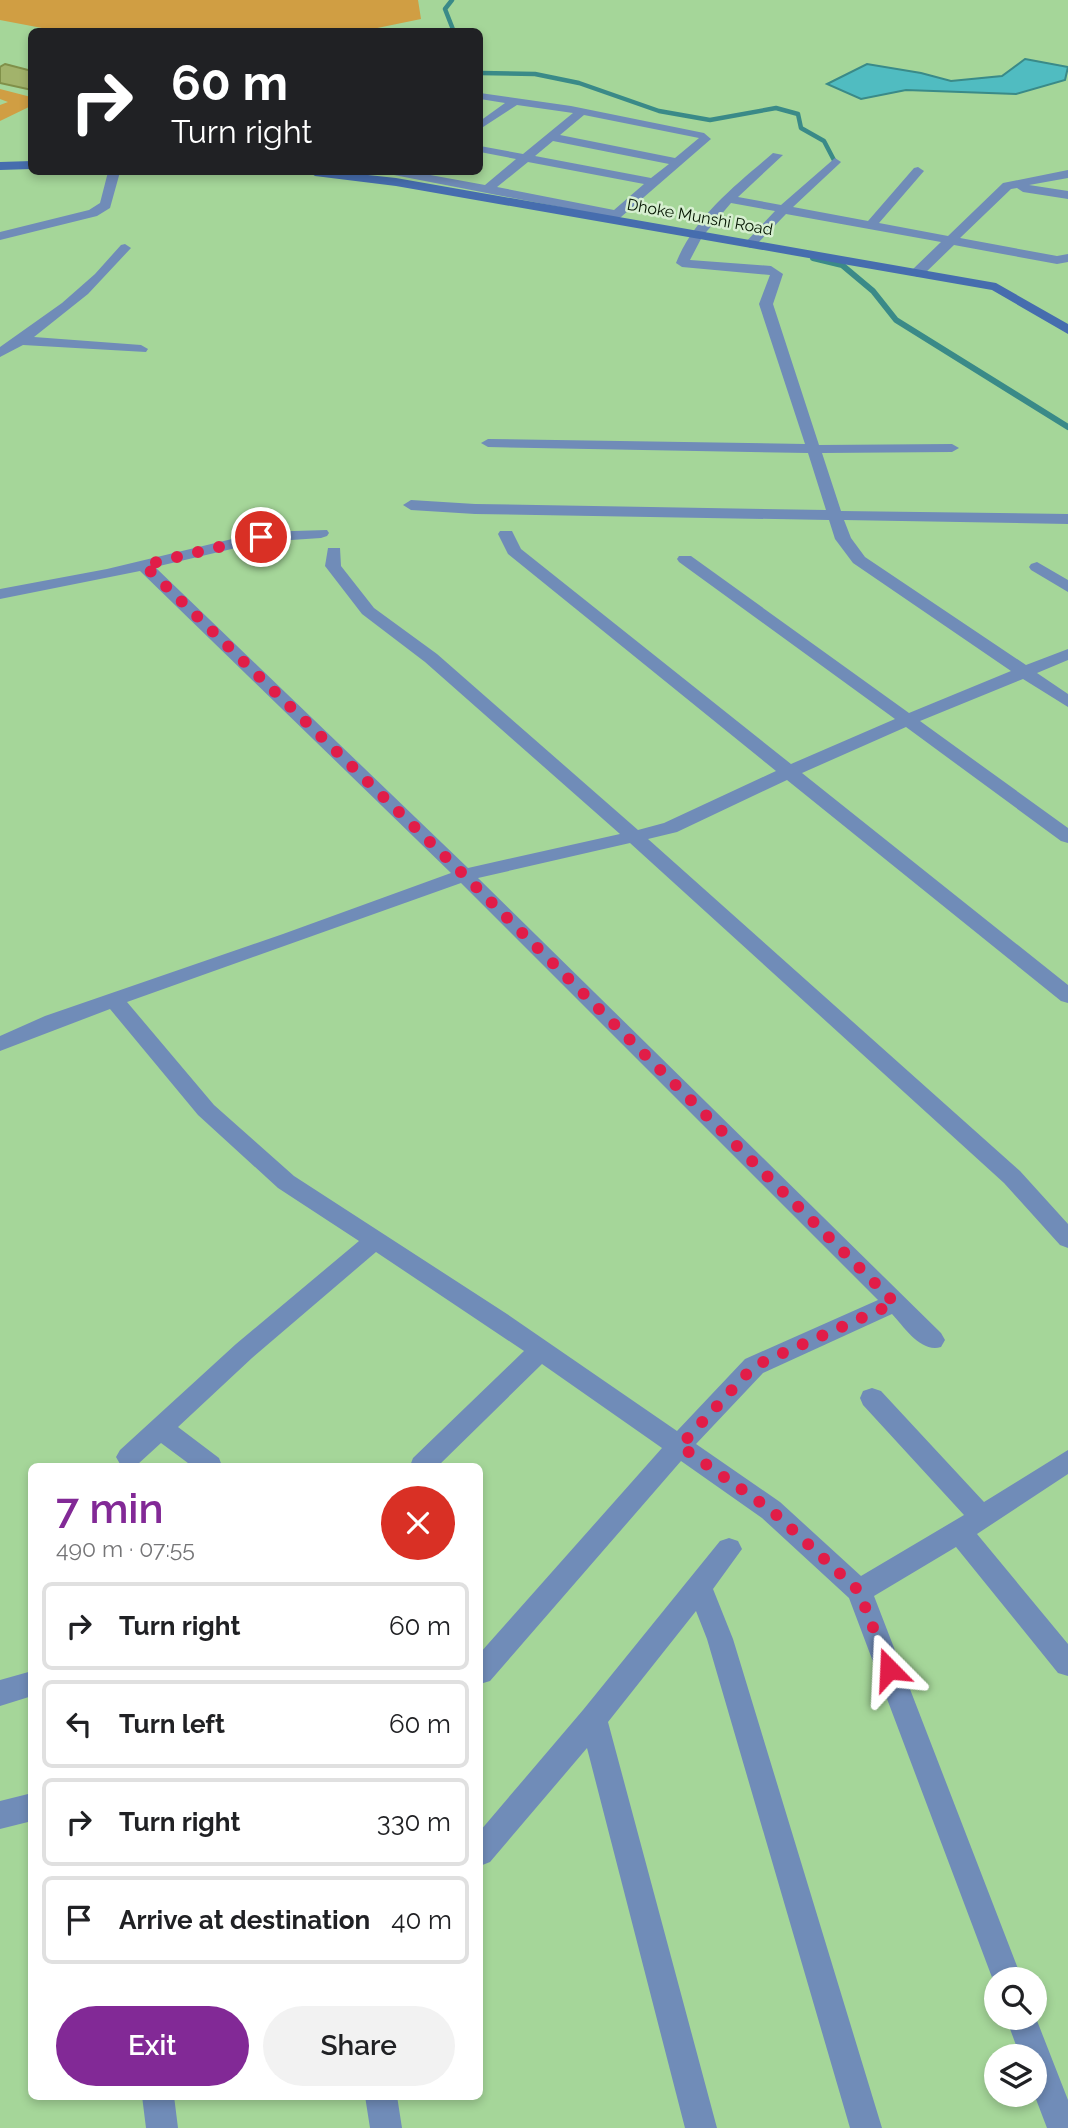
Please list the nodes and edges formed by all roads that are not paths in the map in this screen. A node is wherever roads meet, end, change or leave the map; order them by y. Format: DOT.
graph roads {
  1 [pos="483,96"];
  2 [pos="516,100"];
  3 [pos="582,111"];
  4 [pos="483,124"];
  5 [pos="552,137"];
  6 [pos="483,150"];
  7 [pos="777,155"];
  8 [pos="527,158"];
  9 [pos="678,162"];
  10 [pos="835,162"];
  11 [pos="28,164"];
  12 [pos="0,166"];
  13 [pos="918,171"];
  14 [pos="1068,174"];
  15 [pos="113,175"];
  16 [pos="339,175"];
  17 [pos="414,175"];
  18 [pos="653,182"];
  19 [pos="1007,186"];
  20 [pos="488,189"];
  21 [pos="1068,195"];
  22 [pos="728,199"];
  23 [pos="783,209"];
  24 [pos="613,217"];
  25 [pos="871,225"];
  26 [pos="698,235"];
  27 [pos="0,236"];
  28 [pos="948,240"];
  29 [pos="750,244"];
  30 [pos="125,248"];
  31 [pos="1068,258"];
  32 [pos="917,273"];
  33 [pos="1068,330"];
  34 [pos="0,339"];
  35 [pos="23,341"];
  36 [pos="141,349"];
  37 [pos="0,353"];
  38 [pos="488,443"];
  39 [pos="952,448"];
  40 [pos="813,449"];
  41 [pos="411,505"];
  42 [pos="834,514"];
  43 [pos="1068,519"];
  44 [pos="321,533"];
  45 [pos="506,534"];
  46 [pos="334,551"];
  47 [pos="685,559"];
  48 [pos="144,565"];
  49 [pos="1037,567"];
  50 [pos="1068,587"];
  51 [pos="1,598"];
  52 [pos="1068,654"];
  53 [pos="1024,672"];
  54 [pos="1068,702"];
  55 [pos="907,720"];
  56 [pos="787,773"];
  57 [pos="634,837"];
  58 [pos="1068,837"];
  59 [pos="464,875"];
  60 [pos="1068,996"];
  61 [pos="114,1000"];
  62 [pos="0,1044"];
  63 [pos="1068,1239"];
  64 [pos="374,1241"];
  65 [pos="895,1303"];
  66 [pos="933,1340"];
  67 [pos="541,1350"];
  68 [pos="873,1398"];
  69 [pos="160,1429"];
  70 [pos="680,1446"];
  71 [pos="129,1457"];
  72 [pos="1068,1461"];
  73 [pos="206,1463"];
  74 [pos="425,1463"];
  75 [pos="982,1517"];
  76 [pos="959,1532"];
  77 [pos="729,1549"];
  78 [pos="699,1586"];
  79 [pos="859,1591"];
  80 [pos="484,1660"];
  81 [pos="1068,1664"];
  82 [pos="28,1684"];
  83 [pos="0,1693"];
  84 [pos="593,1718"];
  85 [pos="28,1808"];
  86 [pos="0,1815"];
  87 [pos="483,1848"];
  88 [pos="1002,1967"];
  89 [pos="1026,2030"];
  90 [pos="158,2100"];
  91 [pos="382,2100"];
  92 [pos="162,2128"];
  93 [pos="386,2128"];
  94 [pos="701,2128"];
  95 [pos="866,2128"];
  96 [pos="1063,2128"];
  1 -- 2 [label="street"];
  2 -- 3 [label="street"];
  2 -- 4 [label="street"];
  3 -- 5 [label="street"];
  3 -- 9 [label="street"];
  5 -- 8 [label="street"];
  5 -- 9 [label="street"];
  6 -- 8 [label="street"];
  7 -- 22 [label="street"];
  8 -- 18 [label="street"];
  8 -- 20 [label="street"];
  9 -- 18 [label="street"];
  10 -- 23 [label="street"];
  11 -- 12 [label="street"];
  13 -- 25 [label="street"];
  14 -- 19 [label="street"];
  15 -- 27 [label="street"];
  16 -- 24 [label="street, Dhoke Munshi Road"];
  17 -- 20 [label="street"];
  18 -- 24 [label="street"];
  19 -- 21 [label="street"];
  19 -- 28 [label="street"];
  20 -- 24 [label="street"];
  22 -- 23 [label="street"];
  22 -- 26 [label="street"];
  23 -- 25 [label="street"];
  23 -- 29 [label="street"];
  24 -- 26 [label="street, Dhoke Munshi Road"];
  25 -- 28 [label="street"];
  26 -- 29 [label="street, Dhoke Munshi Road"];
  26 -- 40 [label="street"];
  28 -- 31 [label="street"];
  28 -- 32 [label="street"];
  29 -- 32 [label="street, Dhoke Munshi Road"];
  30 -- 35 [label="street"];
  32 -- 33 [label="street, Dhoke Munshi Road"];
  34 -- 35 [label="street"];
  35 -- 36 [label="street"];
  35 -- 37 [label="street"];
  38 -- 40 [label="street"];
  39 -- 40 [label="street"];
  40 -- 42 [label="street"];
  41 -- 42 [label="street"];
  42 -- 43 [label="street"];
  42 -- 53 [label="street"];
  44 -- 48 [label="street"];
  45 -- 56 [label="street"];
  46 -- 57 [label="street"];
  47 -- 55 [label="street"];
  48 -- 51 [label="street"];
  48 -- 59 [label="street"];
  49 -- 50 [label="street"];
  52 -- 53 [label="street"];
  53 -- 54 [label="street"];
  53 -- 55 [label="street"];
  55 -- 56 [label="street"];
  55 -- 58 [label="street"];
  56 -- 57 [label="street"];
  56 -- 60 [label="street"];
  57 -- 59 [label="street"];
  57 -- 63 [label="street"];
  59 -- 61 [label="street"];
  59 -- 65 [label="street"];
  61 -- 62 [label="street"];
  61 -- 64 [label="street"];
  64 -- 67 [label="street"];
  64 -- 69 [label="street"];
  65 -- 66 [label="street"];
  65 -- 70 [label="street"];
  67 -- 70 [label="street"];
  67 -- 74 [label="street"];
  68 -- 75 [label="street"];
  69 -- 71 [label="street"];
  69 -- 73 [label="street"];
  70 -- 79 [label="street"];
  70 -- 80 [label="street"];
  72 -- 75 [label="street"];
  75 -- 76 [label="street"];
  76 -- 79 [label="street"];
  76 -- 81 [label="street"];
  77 -- 78 [label="street"];
  78 -- 84 [label="street"];
  78 -- 95 [label="street"];
  79 -- 88 [label="street"];
  82 -- 83 [label="street"];
  84 -- 87 [label="street"];
  84 -- 94 [label="street"];
  85 -- 86 [label="street"];
  89 -- 96 [label="street"];
  90 -- 92 [label="street"];
  91 -- 93 [label="street"];
}
